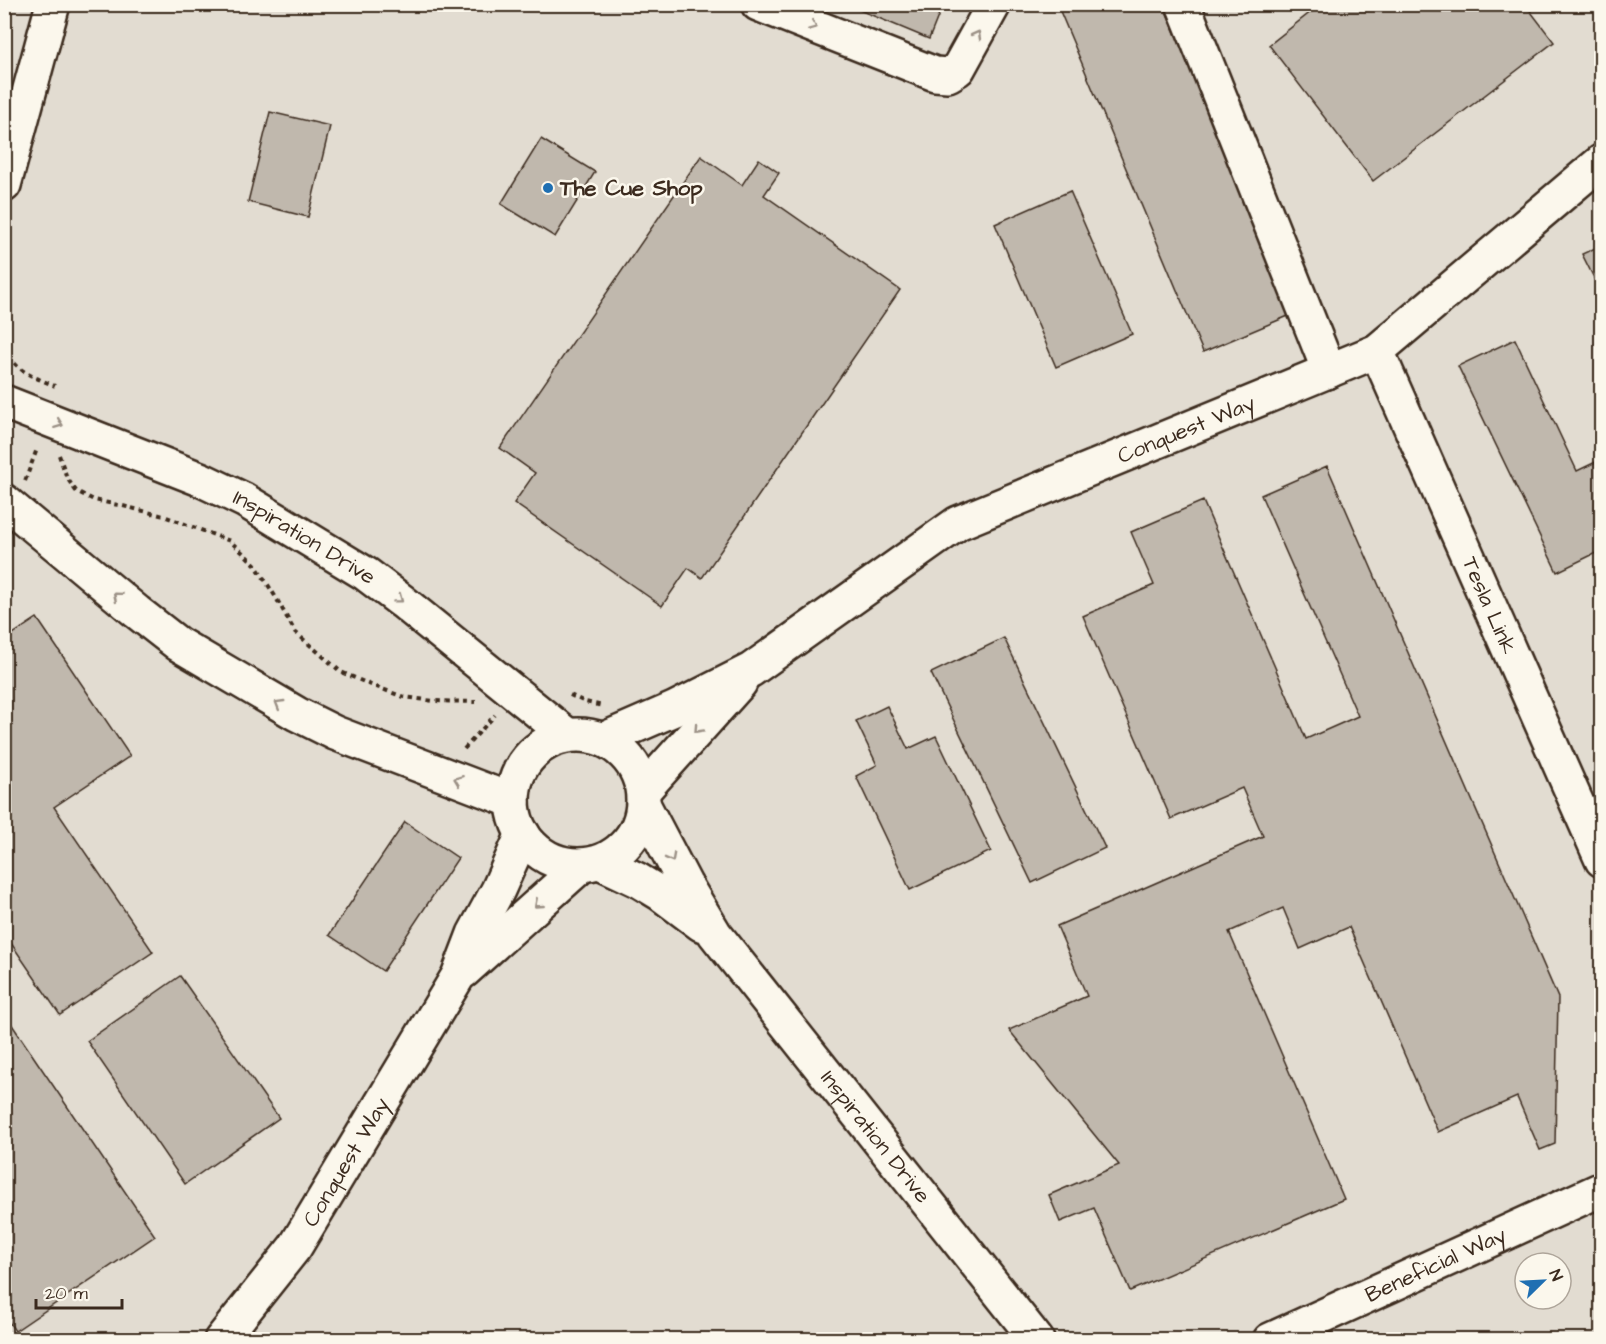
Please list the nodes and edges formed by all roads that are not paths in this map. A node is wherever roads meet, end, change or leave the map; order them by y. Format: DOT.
graph roads {
  1 [pos="53,4"];
  2 [pos="758,4"];
  3 [pos="994,4"];
  4 [pos="1183,4"];
  5 [pos="1602,161"];
  6 [pos="4,185"];
  7 [pos="1377,351"];
  8 [pos="1329,371"];
  9 [pos="4,402"];
  10 [pos="4,501"];
  11 [pos="751,670"];
  12 [pos="567,735"];
  13 [pos="605,739"];
  14 [pos="644,799"];
  15 [pos="513,801"];
  16 [pos="523,834"];
  17 [pos="1602,860"];
  18 [pos="591,863"];
  19 [pos="714,934"];
  20 [pos="458,976"];
  21 [pos="1602,1189"];
  22 [pos="221,1340"];
  23 [pos="1037,1340"];
  24 [pos="1270,1340"];
  1 -- 6 [label="street"];
  2 -- 3 [label="street, one-way"];
  4 -- 8 [label="street"];
  5 -- 7 [label="street, Conquest Way"];
  7 -- 8 [label="street, Conquest Way"];
  7 -- 17 [label="street, Tesla Link"];
  8 -- 11 [label="street, Conquest Way"];
  9 -- 12 [label="street, Inspiration Drive, one-way"];
  15 -- 10 [label="street, one-way"];
  11 -- 13 [label="street, Conquest Way"];
  11 -- 14 [label="street, Conquest Way, one-way"];
  12 -- 13 [label="street"];
  12 -- 15 [label="street"];
  13 -- 14 [label="street"];
  14 -- 18 [label="street"];
  14 -- 19 [label="street, Inspiration Drive, one-way"];
  15 -- 16 [label="street"];
  16 -- 18 [label="street"];
  16 -- 20 [label="street, Conquest Way"];
  18 -- 19 [label="street, Inspiration Drive"];
  18 -- 20 [label="street, Conquest Way, one-way"];
  19 -- 23 [label="street, Inspiration Drive"];
  20 -- 22 [label="street, Conquest Way"];
  21 -- 24 [label="street, Beneficial Way"];
}
